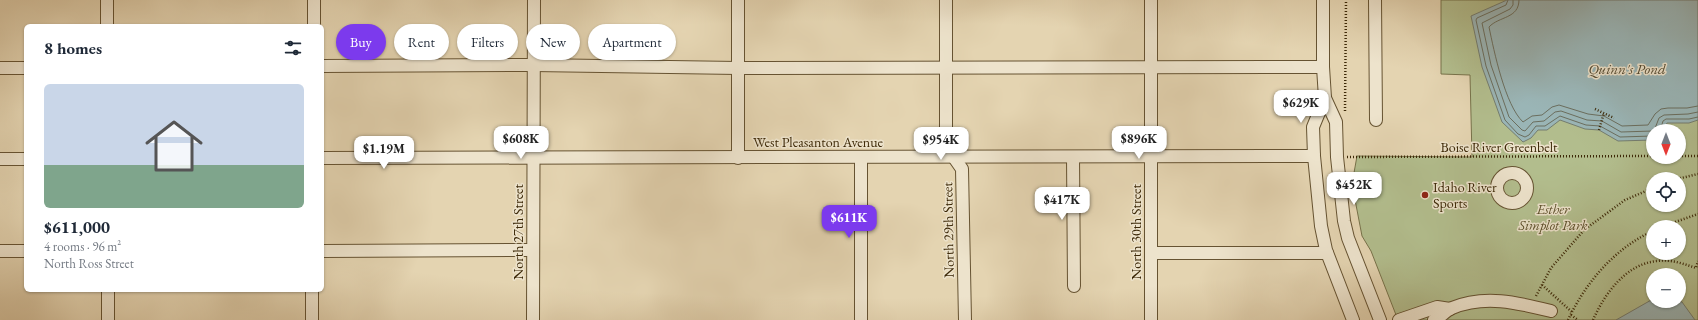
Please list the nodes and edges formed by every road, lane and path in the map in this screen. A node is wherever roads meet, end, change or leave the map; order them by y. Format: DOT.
graph roads {
  1 [pos="107,0"];
  2 [pos="314,0"];
  3 [pos="534,0"];
  4 [pos="738,0"];
  5 [pos="946,0"];
  6 [pos="1151,0"];
  7 [pos="1323,0"];
  8 [pos="1346,0"];
  9 [pos="1375,0"];
  10 [pos="107,24"];
  11 [pos="314,24"];
  12 [pos="533,65"];
  13 [pos="324,66"];
  14 [pos="945,66"];
  15 [pos="1323,67"];
  16 [pos="0,68"];
  17 [pos="24,68"];
  18 [pos="738,68"];
  19 [pos="1151,68"];
  20 [pos="1324,98"];
  21 [pos="1595,110"];
  22 [pos="1604,113"];
  23 [pos="1614,118"];
  24 [pos="1345,119"];
  25 [pos="1376,120"];
  26 [pos="1599,130"];
  27 [pos="1151,156"];
  28 [pos="1314,156"];
  29 [pos="1646,156"];
  30 [pos="1686,156"];
  31 [pos="1698,156"];
  32 [pos="861,157"];
  33 [pos="952,157"];
  34 [pos="1073,157"];
  35 [pos="324,158"];
  36 [pos="533,158"];
  37 [pos="738,158"];
  38 [pos="0,159"];
  39 [pos="24,159"];
  40 [pos="1346,164"];
  41 [pos="1698,174"];
  42 [pos="1686,177"];
  43 [pos="1646,191"];
  44 [pos="1698,214"];
  45 [pos="1681,220"];
  46 [pos="1646,235"];
  47 [pos="533,250"];
  48 [pos="0,251"];
  49 [pos="24,251"];
  50 [pos="324,251"];
  51 [pos="1151,253"];
  52 [pos="1327,253"];
  53 [pos="1698,261"];
  54 [pos="1696,268"];
  55 [pos="1698,272"];
  56 [pos="1542,284"];
  57 [pos="1074,286"];
  58 [pos="108,292"];
  59 [pos="312,292"];
  60 [pos="1534,300"];
  61 [pos="1450,309"];
  62 [pos="1551,312"];
  63 [pos="1571,314"];
  64 [pos="1420,317"];
  65 [pos="108,320"];
  66 [pos="312,320"];
  67 [pos="533,320"];
  68 [pos="862,320"];
  69 [pos="965,320"];
  70 [pos="1151,320"];
  71 [pos="1353,320"];
  72 [pos="1380,320"];
  73 [pos="1399,320"];
  74 [pos="1434,320"];
  75 [pos="1568,320"];
  76 [pos="1578,320"];
  77 [pos="1592,320"];
  1 -- 10 [label="street"];
  2 -- 11 [label="street"];
  3 -- 12 [label="street, North 27th Street"];
  4 -- 18 [label="street"];
  5 -- 14 [label="street, North 29th Street"];
  6 -- 19 [label="street, North 30th Street"];
  7 -- 15 [label="street"];
  8 -- 24 [label="path"];
  9 -- 25 [label="street"];
  12 -- 13 [label="street"];
  12 -- 18 [label="street"];
  12 -- 36 [label="street, North 27th Street"];
  14 -- 18 [label="street"];
  14 -- 19 [label="street"];
  14 -- 33 [label="street, North 29th Street"];
  15 -- 19 [label="street"];
  15 -- 20 [label="street"];
  16 -- 17 [label="street"];
  18 -- 37 [label="street"];
  19 -- 27 [label="street, North 30th Street"];
  20 -- 28 [label="street"];
  20 -- 72 [label="street"];
  21 -- 22 [label="path"];
  22 -- 23 [label="path"];
  22 -- 26 [label="path"];
  27 -- 28 [label="street, West Pleasanton Avenue"];
  27 -- 34 [label="street, West Pleasanton Avenue"];
  27 -- 51 [label="street, North 30th Street"];
  28 -- 52 [label="street"];
  29 -- 40 [label="path, Boise River Greenbelt"];
  30 -- 31 [label="path"];
  32 -- 33 [label="street, West Pleasanton Avenue"];
  32 -- 37 [label="street, West Pleasanton Avenue"];
  32 -- 68 [label="street"];
  33 -- 34 [label="street, West Pleasanton Avenue"];
  33 -- 69 [label="street, North 29th Street"];
  34 -- 57 [label="street"];
  35 -- 36 [label="street, West Pleasanton Avenue"];
  36 -- 37 [label="street, West Pleasanton Avenue"];
  36 -- 47 [label="street, North 27th Street"];
  38 -- 39 [label="street"];
  41 -- 42 [label="path"];
  43 -- 56 [label="path"];
  44 -- 45 [label="path"];
  46 -- 63 [label="path"];
  47 -- 50 [label="street"];
  47 -- 67 [label="street, North 27th Street"];
  48 -- 49 [label="street"];
  51 -- 52 [label="street"];
  51 -- 70 [label="street, North 30th Street"];
  52 -- 71 [label="street"];
  53 -- 54 [label="path"];
  54 -- 55 [label="path"];
  54 -- 77 [label="path"];
  56 -- 60 [label="path"];
  56 -- 63 [label="path"];
  58 -- 65 [label="street"];
  59 -- 66 [label="street"];
  61 -- 62 [label="street"];
  61 -- 64 [label="street"];
  61 -- 74 [label="street"];
  63 -- 75 [label="path"];
  63 -- 76 [label="path"];
  64 -- 73 [label="street"];
}
